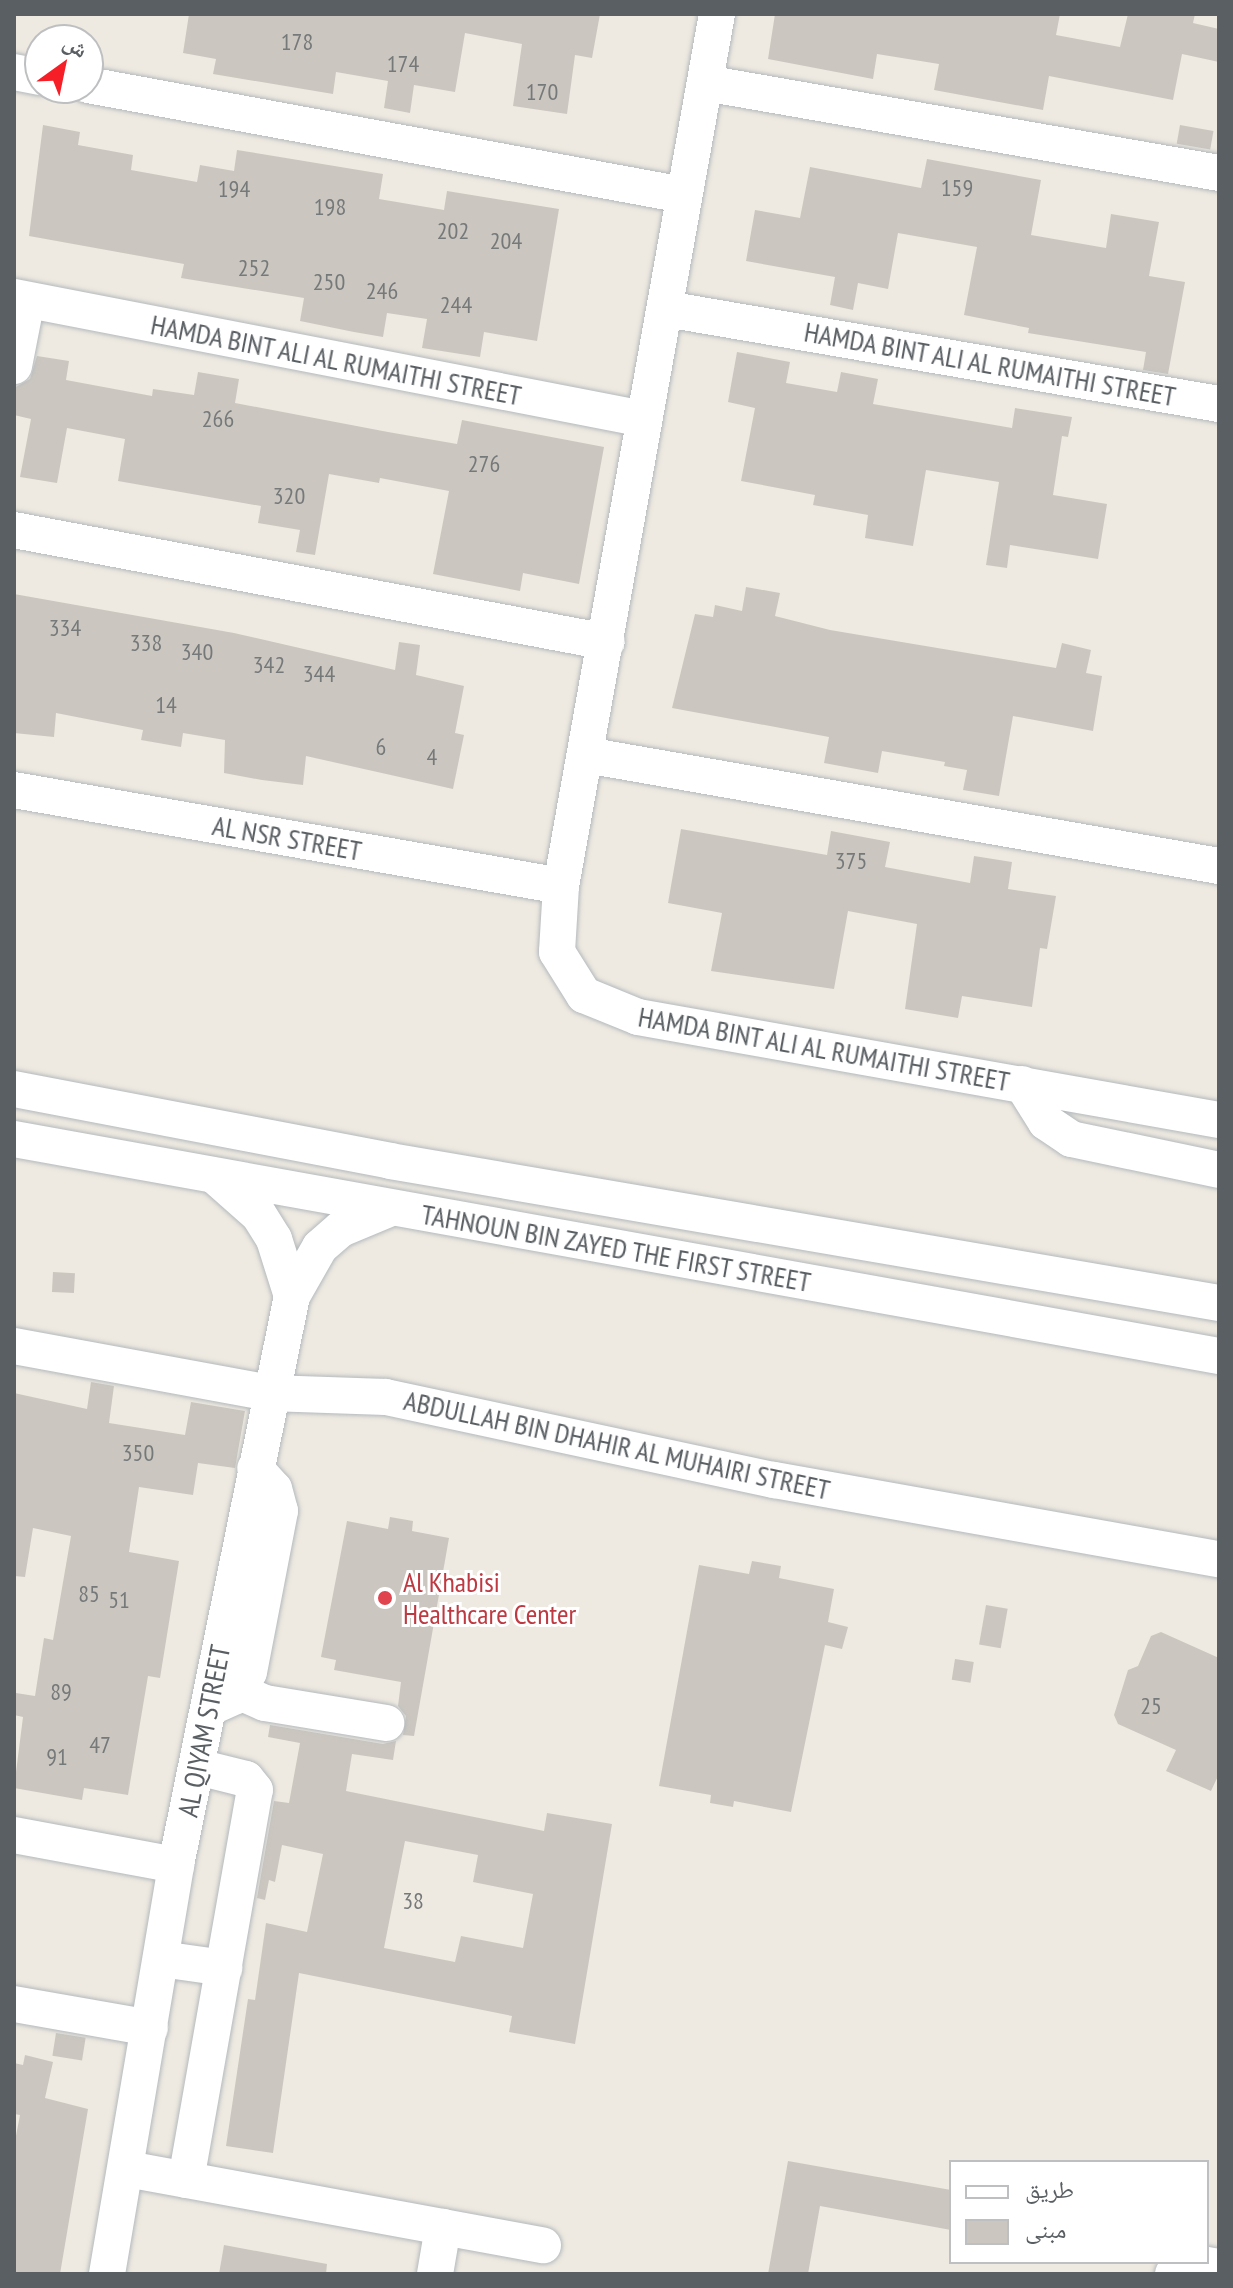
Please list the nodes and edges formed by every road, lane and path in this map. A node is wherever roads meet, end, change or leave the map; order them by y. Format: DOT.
graph roads {
  1 [pos="717,14"];
  2 [pos="705,83"];
  3 [pos="104,88"];
  4 [pos="1219,173"];
  5 [pos="683,195"];
  6 [pos="21,299"];
  7 [pos="666,309"];
  8 [pos="14,366"];
  9 [pos="1219,404"];
  10 [pos="644,419"];
  11 [pos="14,530"];
  12 [pos="607,642"];
  13 [pos="586,755"];
  14 [pos="14,790"];
  15 [pos="1219,866"];
  16 [pos="561,886"];
  17 [pos="1022,1084"];
  18 [pos="14,1089"];
  19 [pos="1219,1120"];
  20 [pos="14,1139"];
  21 [pos="1219,1170"];
  22 [pos="215,1176"];
  23 [pos="392,1207"];
  24 [pos="292,1296"];
  25 [pos="1219,1303"];
  26 [pos="14,1346"];
  27 [pos="1219,1356"];
  28 [pos="269,1393"];
  29 [pos="1219,1559"];
  30 [pos="225,1700"];
  31 [pos="386,1723"];
  32 [pos="198,1767"];
  33 [pos="14,1835"];
  34 [pos="176,1865"];
  35 [pos="161,1959"];
  36 [pos="224,1968"];
  37 [pos="14,2004"];
  38 [pos="150,2028"];
  39 [pos="127,2169"];
  40 [pos="186,2180"];
  41 [pos="443,2227"];
  42 [pos="543,2245"];
  43 [pos="1194,2264"];
  44 [pos="107,2274"];
  45 [pos="435,2274"];
  46 [pos="1173,2274"];
  1 -- 2 [label="street, HAMDA BINT ALI AL RUMAITHI STREET"];
  2 -- 4 [label="street"];
  2 -- 5 [label="street, HAMDA BINT ALI AL RUMAITHI STREET"];
  3 -- 5 [label="street"];
  5 -- 7 [label="street, HAMDA BINT ALI AL RUMAITHI STREET"];
  6 -- 8 [label="street"];
  6 -- 10 [label="street, HAMDA BINT ALI AL RUMAITHI STREET"];
  7 -- 9 [label="street, HAMDA BINT ALI AL RUMAITHI STREET"];
  7 -- 10 [label="street, HAMDA BINT ALI AL RUMAITHI STREET"];
  10 -- 12 [label="street, HAMDA BINT ALI AL RUMAITHI STREET"];
  11 -- 12 [label="street"];
  12 -- 13 [label="street, HAMDA BINT ALI AL RUMAITHI STREET"];
  13 -- 15 [label="street"];
  13 -- 16 [label="street, HAMDA BINT ALI AL RUMAITHI STREET"];
  14 -- 16 [label="street, AL NSR STREET"];
  16 -- 17 [label="street, HAMDA BINT ALI AL RUMAITHI STREET"];
  17 -- 19 [label="street, HAMDA BINT ALI AL RUMAITHI STREET"];
  17 -- 21 [label="street"];
  18 -- 25 [label="street, TAHNOUN BIN ZAYED THE FIRST STREET"];
  20 -- 22 [label="street, TAHNOUN BIN ZAYED THE FIRST STREET"];
  22 -- 23 [label="street, TAHNOUN BIN ZAYED THE FIRST STREET"];
  22 -- 24 [label="street"];
  23 -- 24 [label="street, AL QIYAM STREET"];
  23 -- 27 [label="street, TAHNOUN BIN ZAYED THE FIRST STREET"];
  24 -- 28 [label="street, AL QIYAM STREET"];
  26 -- 28 [label="street, ABDULLAH BIN DHAHIR AL MUHAIRI STREET"];
  28 -- 29 [label="street, ABDULLAH BIN DHAHIR AL MUHAIRI STREET"];
  28 -- 30 [label="street, AL QIYAM STREET"];
  30 -- 31 [label="street"];
  30 -- 32 [label="street, AL QIYAM STREET"];
  32 -- 34 [label="street, AL QIYAM STREET"];
  32 -- 36 [label="street"];
  33 -- 34 [label="street"];
  34 -- 35 [label="street, AL QIYAM STREET"];
  35 -- 36 [label="street"];
  35 -- 38 [label="street, AL QIYAM STREET"];
  36 -- 40 [label="street"];
  37 -- 38 [label="street"];
  38 -- 39 [label="street, AL QIYAM STREET"];
  39 -- 40 [label="street"];
  39 -- 44 [label="street, AL QIYAM STREET"];
  40 -- 41 [label="street"];
  41 -- 42 [label="street"];
  41 -- 45 [label="street"];
  43 -- 46 [label="street"];
}
